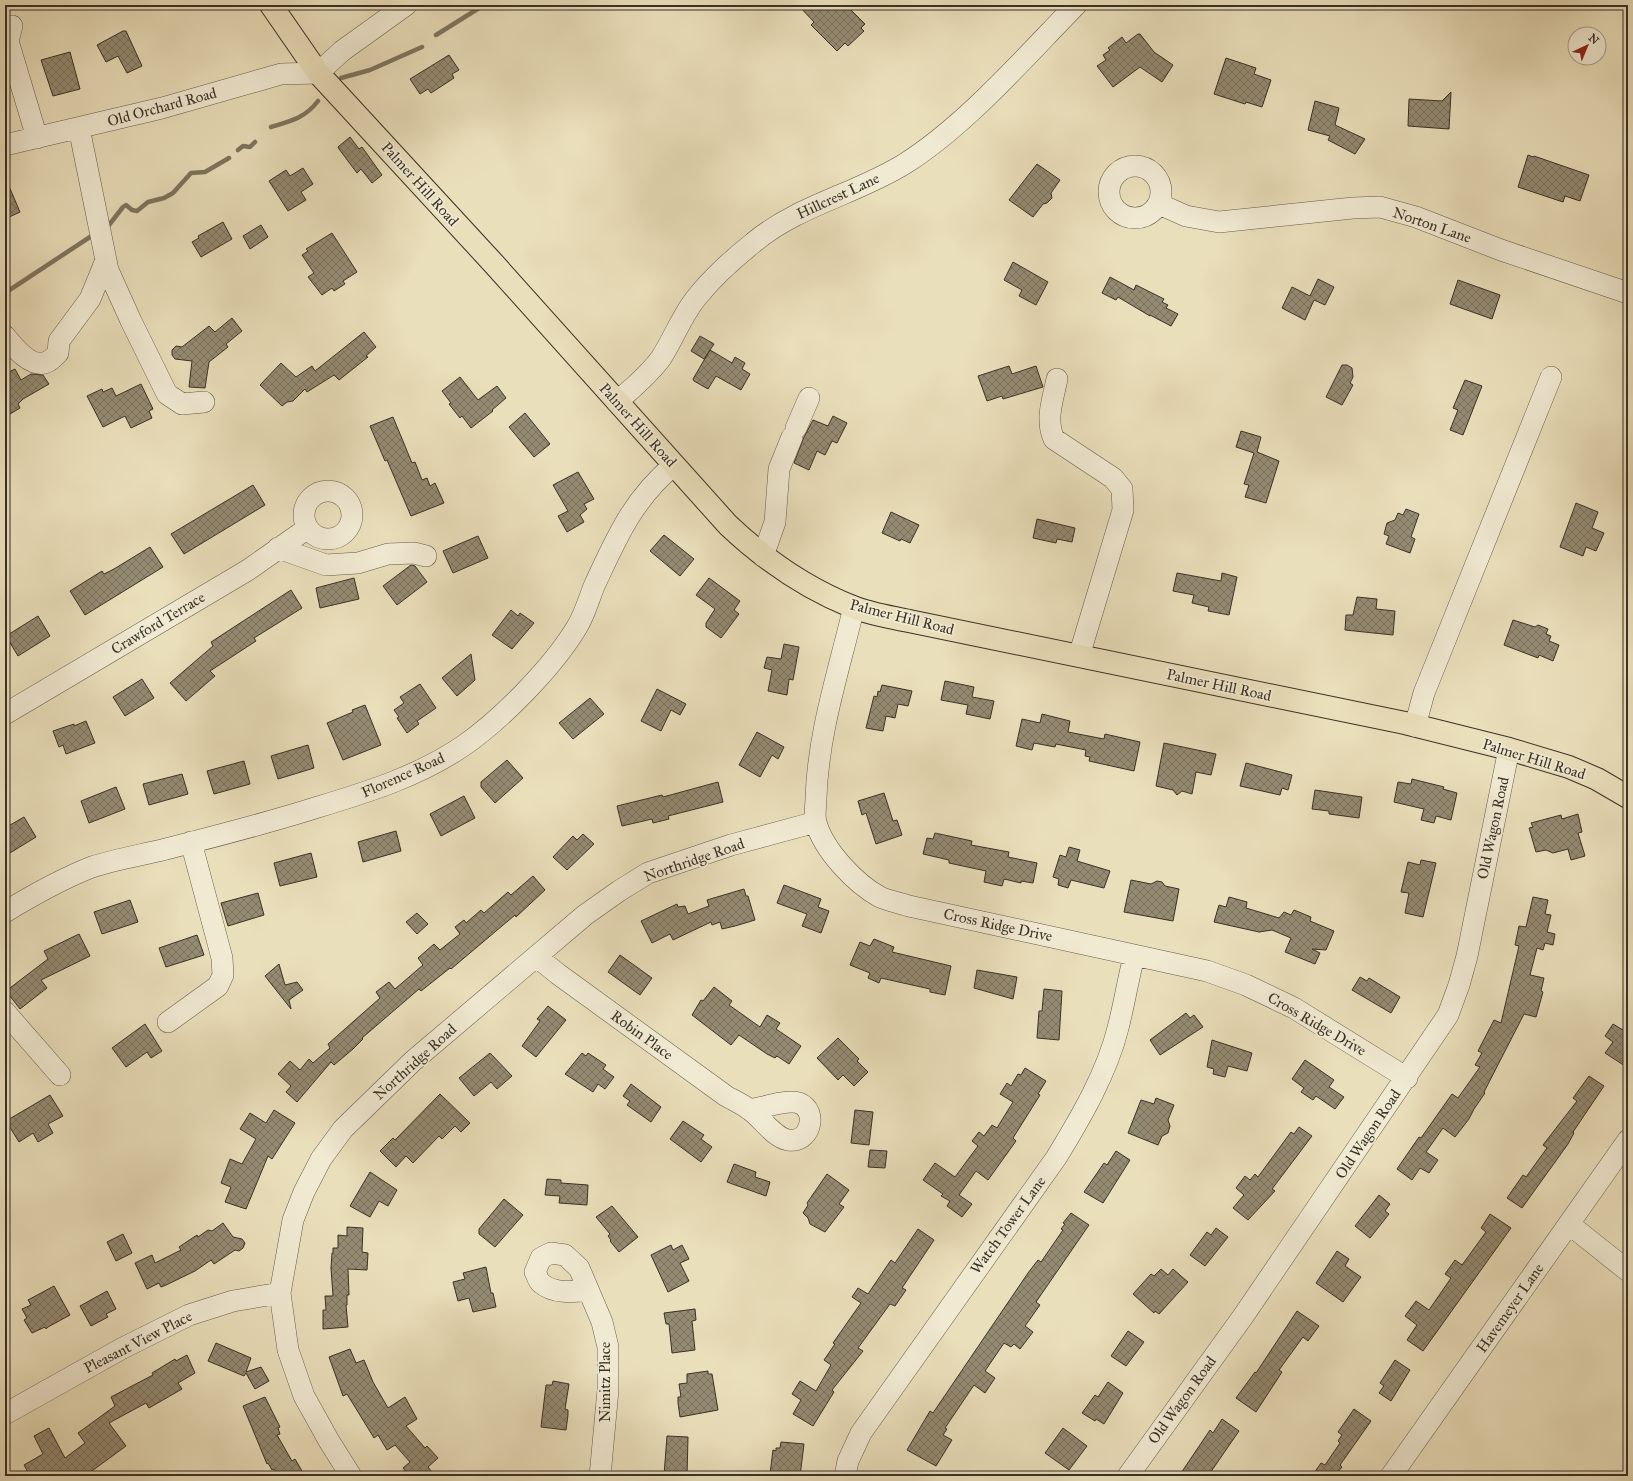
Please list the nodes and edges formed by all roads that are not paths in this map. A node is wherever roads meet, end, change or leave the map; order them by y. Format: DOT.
graph roads {
  1 [pos="271,5"];
  2 [pos="406,5"];
  3 [pos="1076,5"];
  4 [pos="12,26"];
  5 [pos="318,73"];
  6 [pos="79,128"];
  7 [pos="37,138"];
  8 [pos="5,146"];
  9 [pos="1159,204"];
  10 [pos="106,260"];
  11 [pos="1628,293"];
  12 [pos="5,336"];
  13 [pos="1551,377"];
  14 [pos="1057,379"];
  15 [pos="809,398"];
  16 [pos="204,402"];
  17 [pos="617,402"];
  18 [pos="674,465"];
  19 [pos="308,528"];
  20 [pos="278,548"];
  21 [pos="426,556"];
  22 [pos="763,556"];
  23 [pos="854,607"];
  24 [pos="1078,656"];
  25 [pos="5,714"];
  26 [pos="1415,726"];
  27 [pos="1509,749"];
  28 [pos="1628,797"];
  29 [pos="816,822"];
  30 [pos="191,842"];
  31 [pos="5,912"];
  32 [pos="1134,956"];
  33 [pos="537,957"];
  34 [pos="5,1012"];
  35 [pos="168,1022"];
  36 [pos="60,1076"];
  37 [pos="1406,1078"];
  38 [pos="750,1110"];
  39 [pos="1628,1140"];
  40 [pos="1569,1224"];
  41 [pos="1628,1270"];
  42 [pos="588,1290"];
  43 [pos="280,1293"];
  44 [pos="5,1414"];
  45 [pos="351,1476"];
  46 [pos="600,1476"];
  47 [pos="845,1476"];
  48 [pos="1128,1476"];
  49 [pos="1391,1476"];
  1 -- 5 [label="main road, Palmer Hill Road"];
  2 -- 5 [label="street"];
  3 -- 17 [label="street, Hillcrest Lane"];
  4 -- 7 [label="street"];
  5 -- 6 [label="street, Old Orchard Road"];
  5 -- 17 [label="main road, Palmer Hill Road"];
  6 -- 7 [label="street, Old Orchard Road"];
  6 -- 10 [label="street"];
  7 -- 8 [label="street, Old Orchard Road"];
  9 -- 11 [label="street, Norton Lane"];
  10 -- 12 [label="street"];
  10 -- 16 [label="street"];
  13 -- 26 [label="street"];
  14 -- 24 [label="street"];
  15 -- 22 [label="street"];
  17 -- 18 [label="main road, Palmer Hill Road"];
  18 -- 22 [label="main road, Palmer Hill Road"];
  18 -- 30 [label="street, Florence Road"];
  19 -- 20 [label="street, Crawford Terrace"];
  20 -- 21 [label="street"];
  20 -- 25 [label="street, Crawford Terrace"];
  22 -- 23 [label="main road, Palmer Hill Road"];
  23 -- 24 [label="main road, Palmer Hill Road"];
  23 -- 29 [label="street, Cross Ridge Drive"];
  24 -- 26 [label="main road, Palmer Hill Road"];
  26 -- 27 [label="main road, Palmer Hill Road"];
  27 -- 28 [label="main road, Palmer Hill Road"];
  27 -- 37 [label="street, Old Wagon Road"];
  29 -- 32 [label="street, Cross Ridge Drive"];
  29 -- 33 [label="street, Northridge Road"];
  30 -- 31 [label="street, Florence Road"];
  30 -- 35 [label="street"];
  32 -- 37 [label="street, Cross Ridge Drive"];
  32 -- 47 [label="street, Watch Tower Lane"];
  33 -- 38 [label="street, Robin Place"];
  33 -- 43 [label="street, Northridge Road"];
  34 -- 36 [label="street"];
  37 -- 48 [label="street, Old Wagon Road"];
  39 -- 40 [label="street, Havemeyer Lane"];
  40 -- 41 [label="street"];
  40 -- 49 [label="street, Havemeyer Lane"];
  42 -- 46 [label="street, Nimitz Place"];
  43 -- 44 [label="street, Pleasant View Place"];
  43 -- 45 [label="street, Northridge Road"];
}
